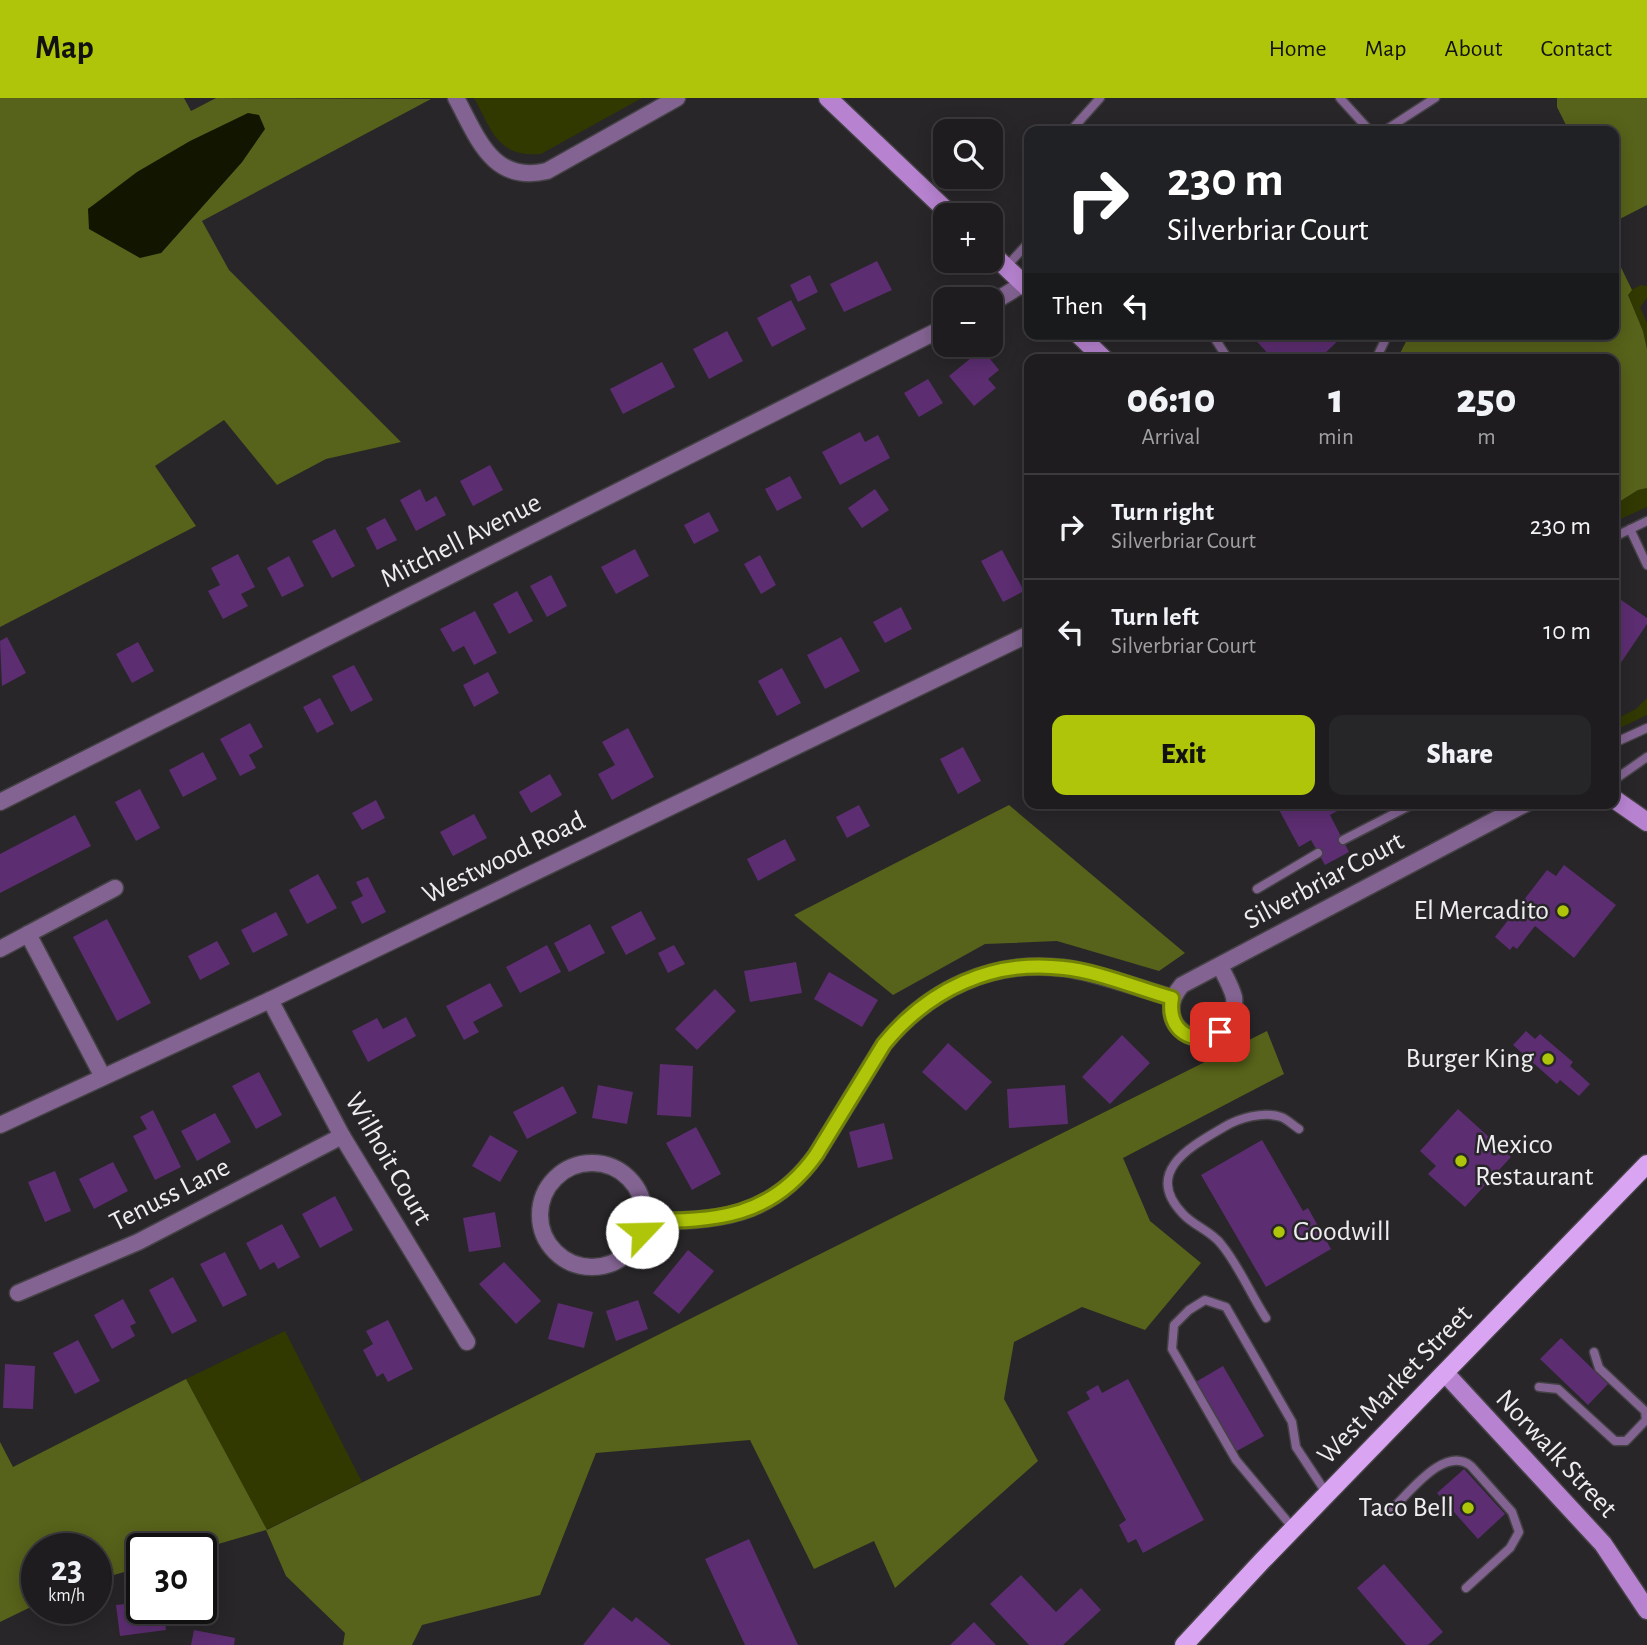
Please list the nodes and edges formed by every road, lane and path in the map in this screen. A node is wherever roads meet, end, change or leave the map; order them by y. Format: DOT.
graph roads {
  1 [pos="456,98"];
  2 [pos="677,98"];
  3 [pos="828,98"];
  4 [pos="1100,98"];
  5 [pos="1339,98"];
  6 [pos="1435,98"];
  7 [pos="1075,126"];
  8 [pos="1365,126"];
  9 [pos="1392,126"];
  10 [pos="938,203"];
  11 [pos="1024,247"];
  12 [pos="1003,264"];
  13 [pos="1006,267"];
  14 [pos="1024,281"];
  15 [pos="1024,285"];
  16 [pos="1003,297"];
  17 [pos="933,333"];
  18 [pos="1084,340"];
  19 [pos="1099,354"];
  20 [pos="1647,521"];
  21 [pos="1630,529"];
  22 [pos="1619,534"];
  23 [pos="1647,565"];
  24 [pos="1024,636"];
  25 [pos="1647,728"];
  26 [pos="1619,741"];
  27 [pos="1647,757"];
  28 [pos="1619,777"];
  29 [pos="0,802"];
  30 [pos="1619,802"];
  31 [pos="1403,809"];
  32 [pos="1516,809"];
  33 [pos="1647,822"];
  34 [pos="1343,840"];
  35 [pos="1318,853"];
  36 [pos="115,888"];
  37 [pos="1257,889"];
  38 [pos="28,934"];
  39 [pos="0,949"];
  40 [pos="1220,966"];
  41 [pos="1172,998"];
  42 [pos="270,1000"];
  43 [pos="103,1077"];
  44 [pos="0,1125"];
  45 [pos="1299,1129"];
  46 [pos="342,1136"];
  47 [pos="1647,1164"];
  48 [pos="644,1221"];
  49 [pos="18,1293"];
  50 [pos="1266,1318"];
  51 [pos="467,1342"];
  52 [pos="1594,1352"];
  53 [pos="1445,1373"];
  54 [pos="1539,1387"];
  55 [pos="1327,1494"];
  56 [pos="1392,1508"];
  57 [pos="1293,1528"];
  58 [pos="1466,1588"];
  59 [pos="1647,1610"];
  60 [pos="1185,1645"];
  1 -- 2 [label="street"];
  3 -- 10 [label="street"];
  4 -- 7 [label="lane"];
  5 -- 8 [label="lane"];
  6 -- 9 [label="lane"];
  11 -- 13 [label="lane"];
  12 -- 13 [label="street"];
  13 -- 14 [label="street"];
  15 -- 16 [label="street"];
  17 -- 29 [label="street, Mitchell Avenue"];
  18 -- 19 [label="street"];
  20 -- 21 [label="lane"];
  21 -- 22 [label="lane"];
  21 -- 23 [label="lane"];
  24 -- 42 [label="street, Westwood Road"];
  25 -- 26 [label="lane"];
  27 -- 28 [label="lane"];
  30 -- 33 [label="street"];
  31 -- 34 [label="lane"];
  32 -- 40 [label="street, Silverbriar Court"];
  35 -- 37 [label="lane"];
  36 -- 38 [label="street"];
  38 -- 39 [label="street"];
  38 -- 43 [label="street"];
  40 -- 41 [label="street, Silverbriar Court"];
  40 -- 41 [label="street"];
  41 -- 48 [label="street"];
  42 -- 43 [label="street, Westwood Road"];
  42 -- 46 [label="street, Wilhoit Court"];
  43 -- 44 [label="street, Westwood Road"];
  45 -- 50 [label="lane"];
  46 -- 49 [label="street, Tenuss Lane"];
  46 -- 51 [label="street, Wilhoit Court"];
  47 -- 53 [label="main road, West Market Street"];
  48 -- 48 [label="street"];
  52 -- 54 [label="lane"];
  53 -- 55 [label="main road, West Market Street"];
  53 -- 59 [label="street, Norwalk Street"];
  55 -- 57 [label="main road, West Market Street"];
  55 -- 57 [label="lane"];
  56 -- 58 [label="lane"];
  57 -- 60 [label="main road, West Market Street"];
}
